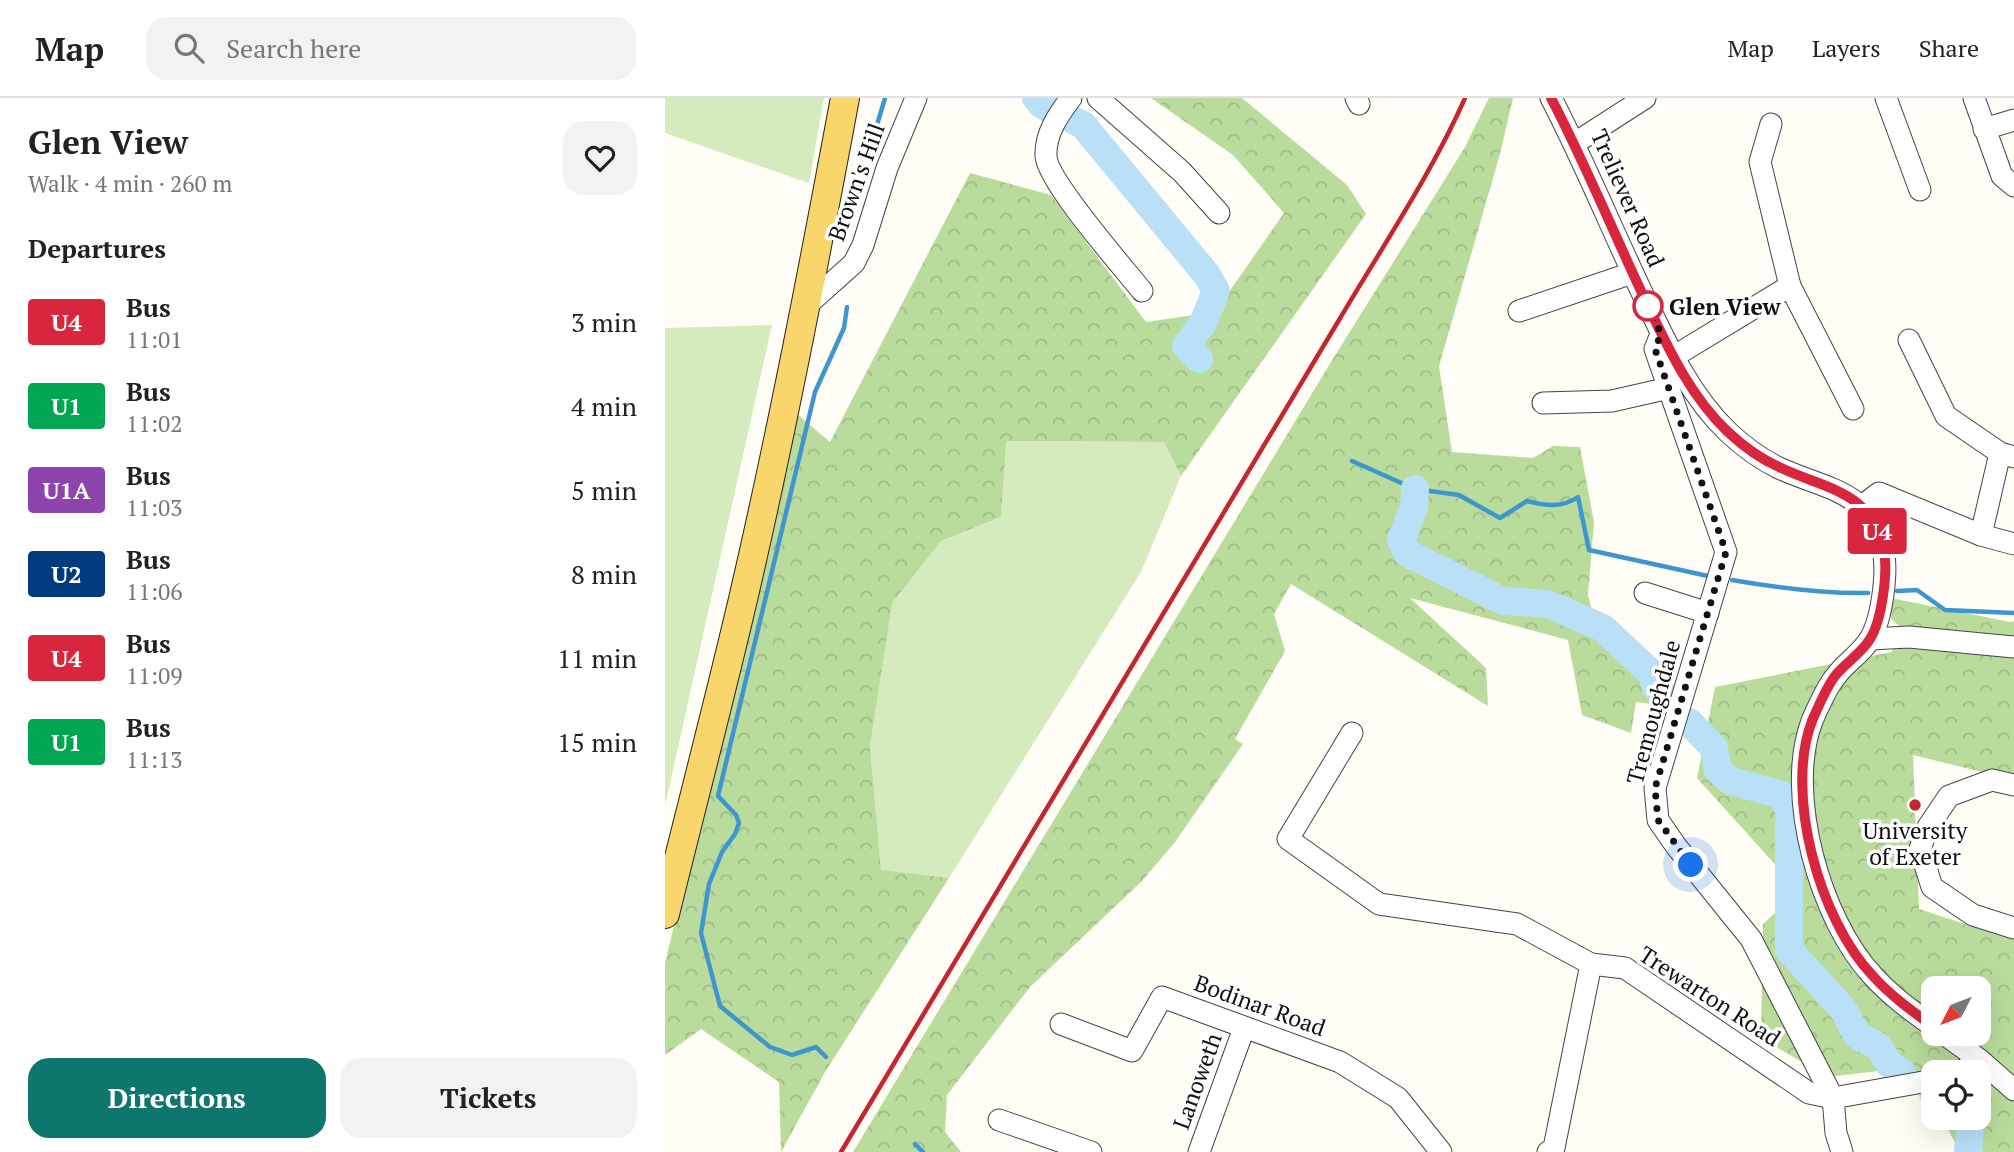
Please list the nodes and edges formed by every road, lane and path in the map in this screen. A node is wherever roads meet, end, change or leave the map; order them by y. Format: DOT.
graph roads {
  1 [pos="845,98"];
  2 [pos="916,98"];
  3 [pos="1098,98"];
  4 [pos="1551,98"];
  5 [pos="1645,98"];
  6 [pos="1886,98"];
  7 [pos="1974,98"];
  8 [pos="1064,108"];
  9 [pos="2014,120"];
  10 [pos="1771,124"];
  11 [pos="1984,129"];
  12 [pos="1575,143"];
  13 [pos="2014,186"];
  14 [pos="1920,190"];
  15 [pos="1219,213"];
  16 [pos="1632,273"];
  17 [pos="1790,286"];
  18 [pos="1142,291"];
  19 [pos="806,306"];
  20 [pos="1519,312"];
  21 [pos="1661,334"];
  22 [pos="1909,340"];
  23 [pos="1673,357"];
  24 [pos="1669,388"];
  25 [pos="1543,403"];
  26 [pos="1853,409"];
  27 [pos="2007,455"];
  28 [pos="1862,506"];
  29 [pos="1981,535"];
  30 [pos="2014,544"];
  31 [pos="1645,593"];
  32 [pos="1708,613"];
  33 [pos="1870,639"];
  34 [pos="2014,647"];
  35 [pos="1352,733"];
  36 [pos="2014,785"];
  37 [pos="665,914"];
  38 [pos="2014,928"];
  39 [pos="1591,964"];
  40 [pos="1921,1018"];
  41 [pos="1061,1024"];
  42 [pos="1244,1028"];
  43 [pos="1961,1046"];
  44 [pos="1980,1060"];
  45 [pos="1991,1070"];
  46 [pos="1921,1082"];
  47 [pos="2014,1090"];
  48 [pos="1833,1098"];
  49 [pos="999,1120"];
  50 [pos="1091,1152"];
  51 [pos="1199,1152"];
  52 [pos="1441,1152"];
  53 [pos="1548,1152"];
  54 [pos="1842,1152"];
  1 -- 19 [label="main road"];
  2 -- 19 [label="street, Brown's Hill"];
  3 -- 15 [label="street"];
  4 -- 12 [label="street, Treliever Road"];
  5 -- 12 [label="street"];
  6 -- 14 [label="street"];
  7 -- 11 [label="street"];
  8 -- 18 [label="street"];
  9 -- 11 [label="street"];
  10 -- 17 [label="street"];
  11 -- 13 [label="street"];
  12 -- 16 [label="street, Treliever Road"];
  16 -- 20 [label="street"];
  16 -- 21 [label="street, Treliever Road"];
  17 -- 23 [label="street"];
  17 -- 26 [label="street"];
  19 -- 37 [label="main road"];
  21 -- 23 [label="street, Treliever Road"];
  21 -- 24 [label="street, Tremoughdale"];
  22 -- 27 [label="street"];
  23 -- 28 [label="street, Treliever Road"];
  24 -- 25 [label="street"];
  24 -- 32 [label="street, Tremoughdale"];
  27 -- 29 [label="street"];
  28 -- 29 [label="street"];
  28 -- 33 [label="street"];
  29 -- 30 [label="street"];
  31 -- 32 [label="street"];
  32 -- 48 [label="street, Tremoughdale"];
  33 -- 34 [label="street"];
  33 -- 40 [label="street"];
  35 -- 39 [label="street, Trewarton Road"];
  36 -- 38 [label="street"];
  39 -- 48 [label="street, Trewarton Road"];
  39 -- 53 [label="street"];
  41 -- 42 [label="street, Bodinar Road"];
  42 -- 51 [label="street, Lanoweth"];
  42 -- 52 [label="street, Bodinar Road"];
  43 -- 44 [label="street"];
  45 -- 47 [label="street"];
  46 -- 48 [label="street"];
  48 -- 54 [label="street, Tremoughdale"];
  49 -- 50 [label="street"];
}
